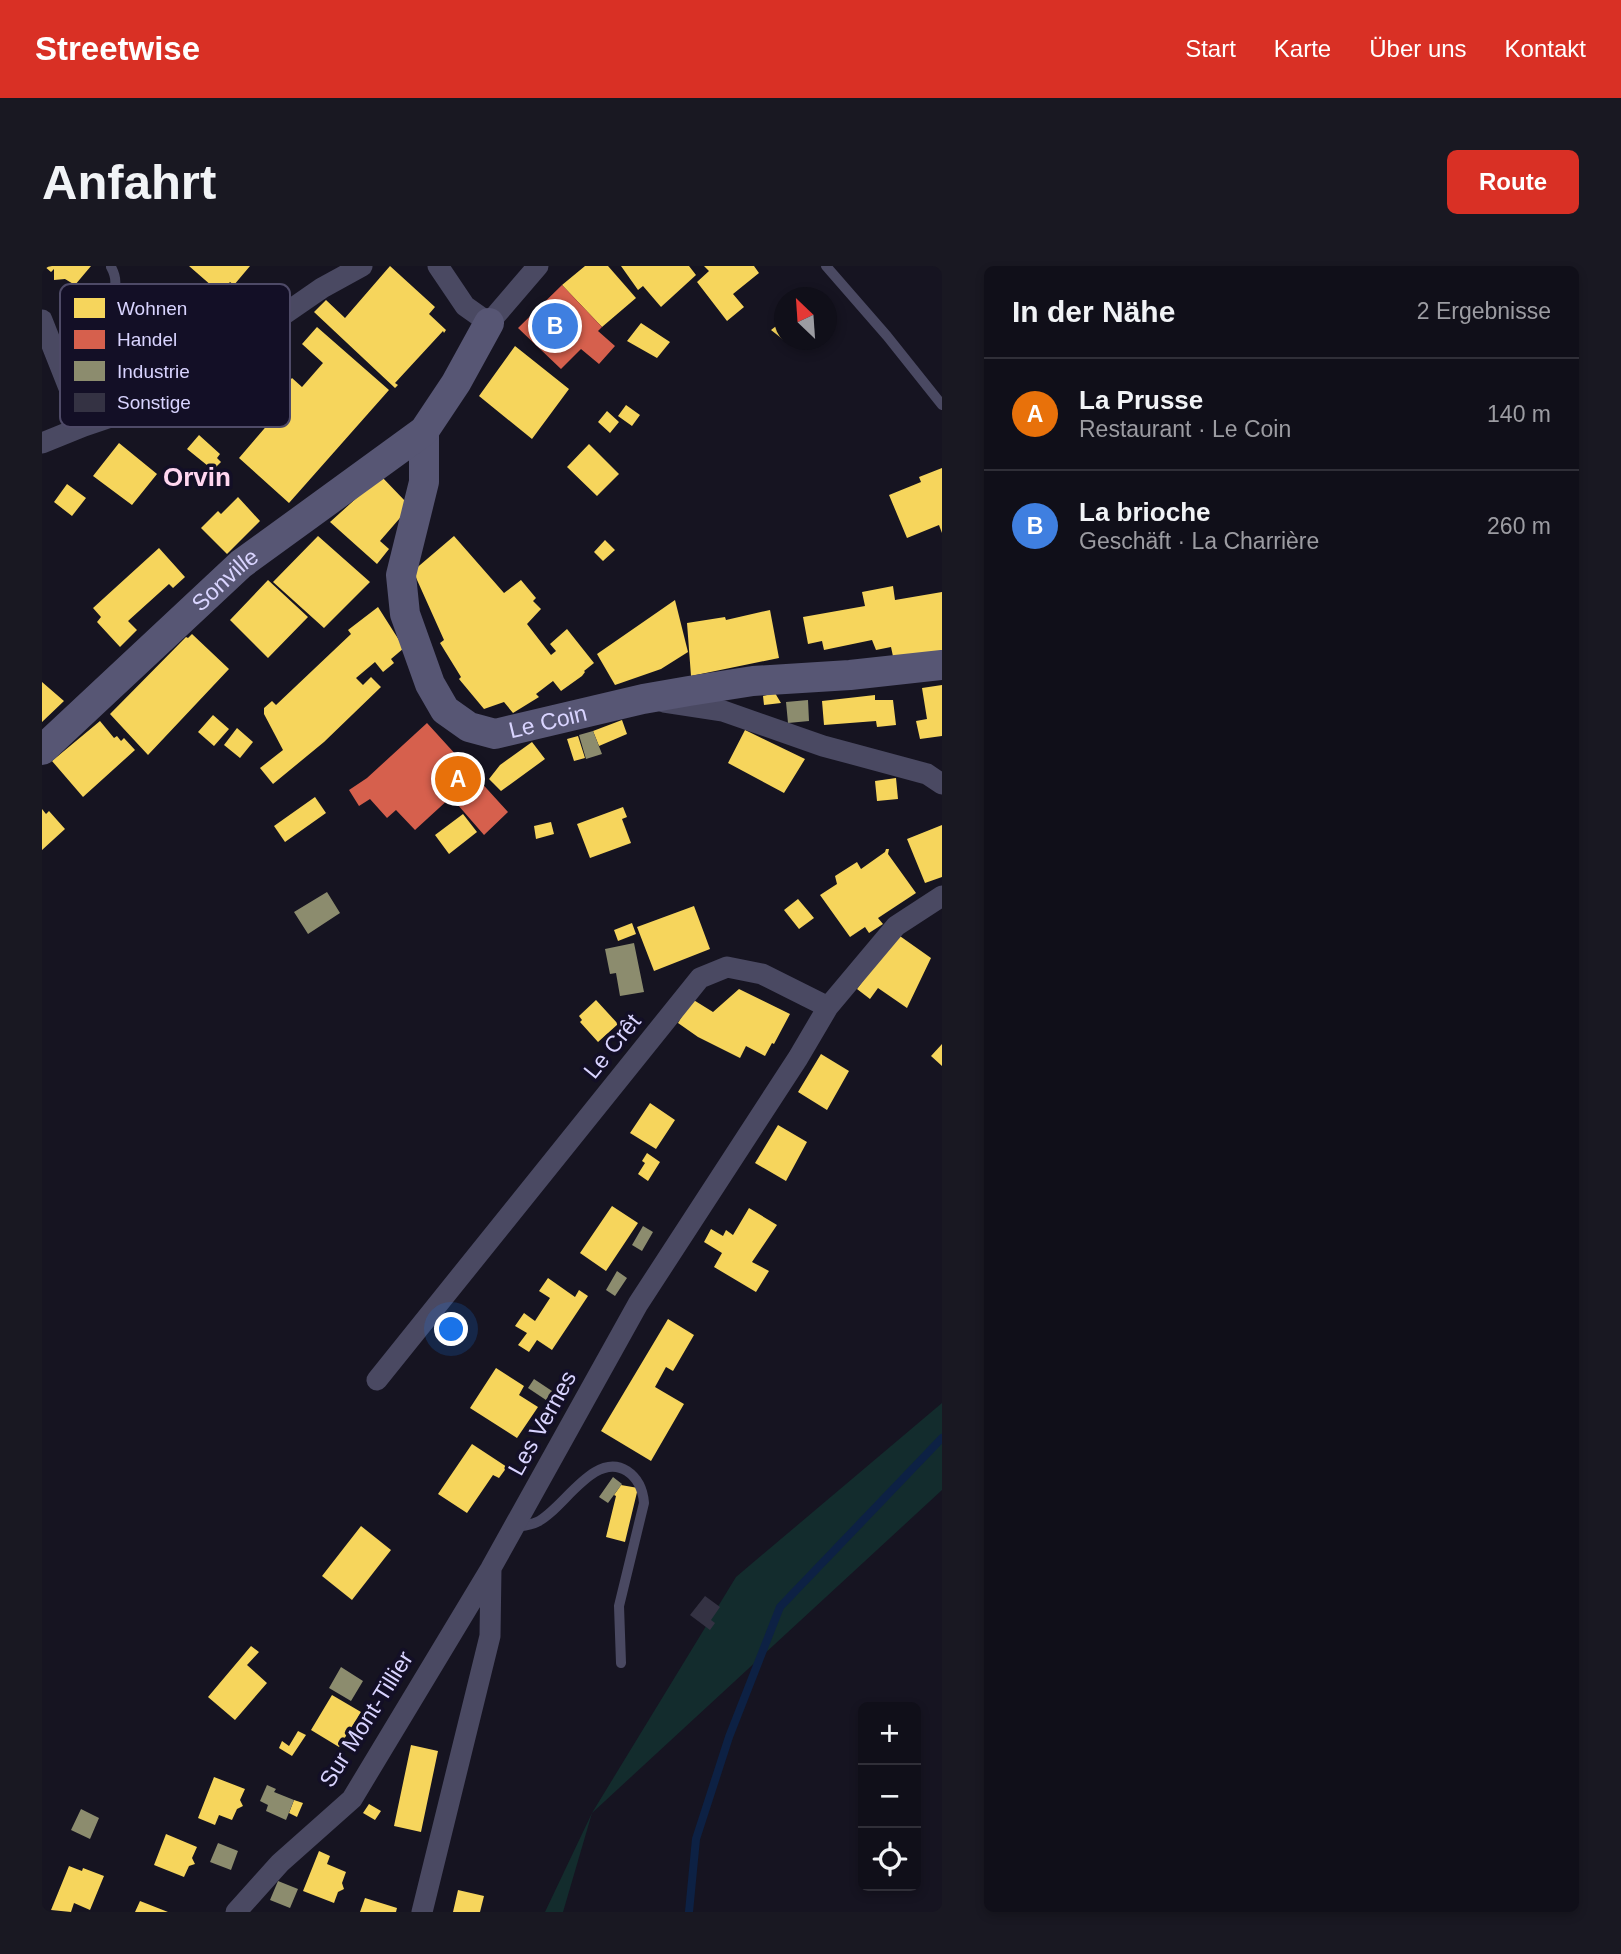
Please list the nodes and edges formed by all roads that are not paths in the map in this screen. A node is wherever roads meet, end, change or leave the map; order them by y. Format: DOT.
graph roads {
  1 [pos="362,266"];
  2 [pos="438,266"];
  3 [pos="538,266"];
  4 [pos="826,266"];
  5 [pos="111,267"];
  6 [pos="116,284"];
  7 [pos="290,311"];
  8 [pos="42,320"];
  9 [pos="489,323"];
  10 [pos="60,344"];
  11 [pos="54,350"];
  12 [pos="60,366"];
  13 [pos="942,405"];
  14 [pos="81,427"];
  15 [pos="424,431"];
  16 [pos="42,443"];
  17 [pos="942,666"];
  18 [pos="643,699"];
  19 [pos="42,751"];
  20 [pos="942,784"];
  21 [pos="942,896"];
  22 [pos="828,1007"];
  23 [pos="377,1380"];
  24 [pos="513,1528"];
  25 [pos="491,1568"];
  26 [pos="621,1663"];
  27 [pos="236,1912"];
  28 [pos="422,1912"];
  1 -- 7 [label="street"];
  2 -- 9 [label="street"];
  3 -- 9 [label="street"];
  4 -- 13 [label="lane"];
  5 -- 6 [label="lane"];
  8 -- 11 [label="street"];
  9 -- 15 [label="street"];
  10 -- 11 [label="lane"];
  11 -- 12 [label="street"];
  14 -- 16 [label="street"];
  15 -- 18 [label="street, Le Coin"];
  15 -- 19 [label="street, Sonville"];
  17 -- 18 [label="street, Le Coin"];
  18 -- 20 [label="street"];
  21 -- 22 [label="street"];
  22 -- 23 [label="street, Le Crêt"];
  22 -- 24 [label="street, Les Vernes"];
  24 -- 25 [label="street, Les Vernes"];
  24 -- 26 [label="lane"];
  25 -- 27 [label="street, Sur Mont-Tillier"];
  25 -- 28 [label="street, Les Vernes"];
}
